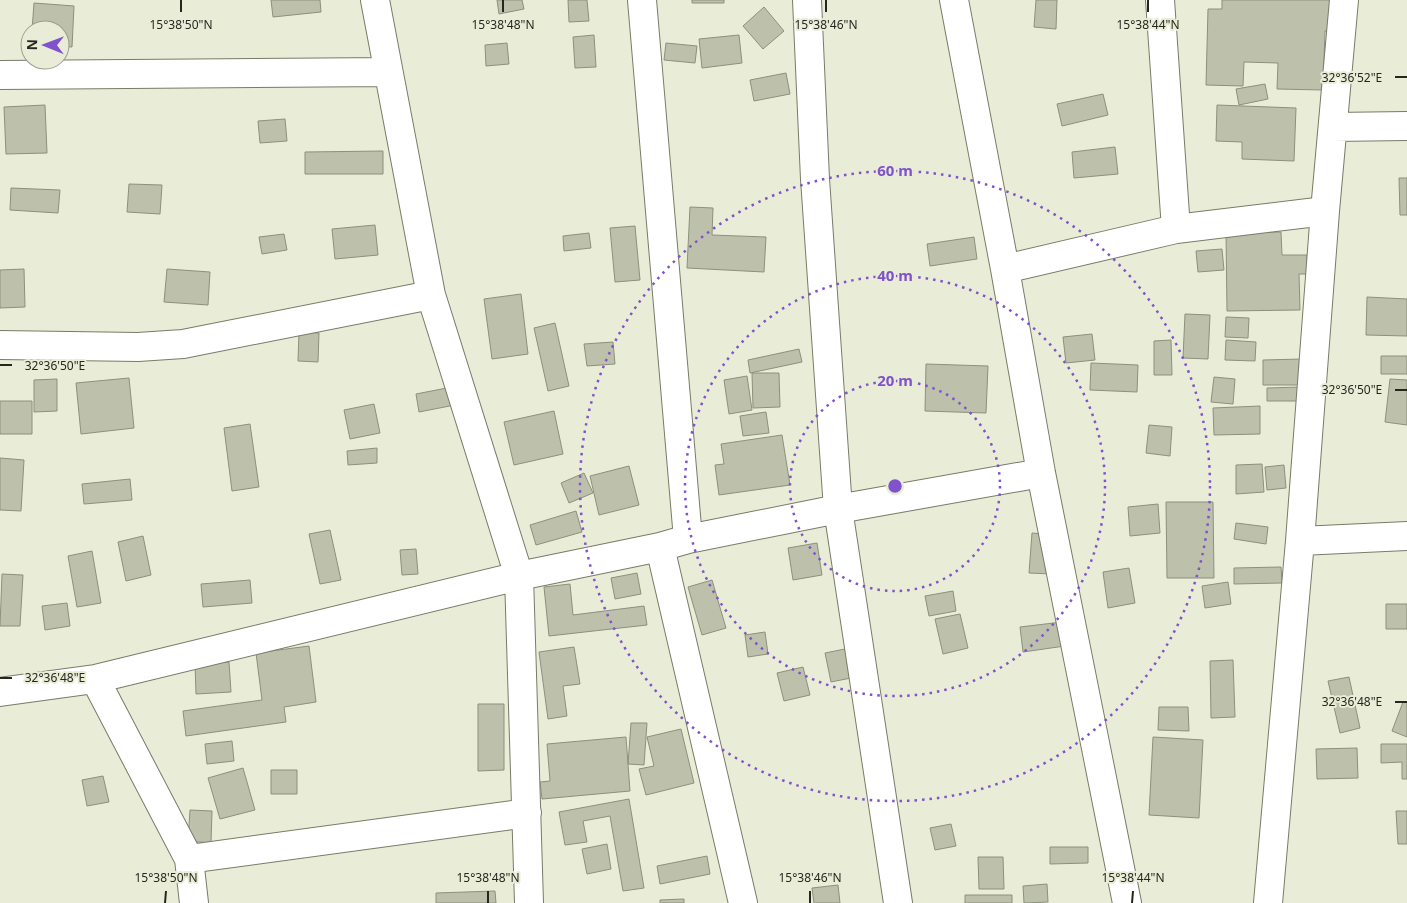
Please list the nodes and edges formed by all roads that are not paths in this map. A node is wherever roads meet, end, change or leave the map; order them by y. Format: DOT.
graph roads {
  1 [pos="375,0"];
  2 [pos="642,0"];
  3 [pos="808,0"];
  4 [pos="954,0"];
  5 [pos="1160,0"];
  6 [pos="1344,0"];
  7 [pos="388,72"];
  8 [pos="0,74"];
  9 [pos="1407,126"];
  10 [pos="1333,127"];
  11 [pos="1325,211"];
  12 [pos="1176,229"];
  13 [pos="1005,269"];
  14 [pos="431,295"];
  15 [pos="0,345"];
  16 [pos="1041,473"];
  17 [pos="838,509"];
  18 [pos="1407,536"];
  19 [pos="688,539"];
  20 [pos="1300,541"];
  21 [pos="660,547"];
  22 [pos="519,576"];
  23 [pos="95,680"];
  24 [pos="0,692"];
  25 [pos="527,813"];
  26 [pos="189,859"];
  27 [pos="194,903"];
  28 [pos="529,903"];
  29 [pos="742,903"];
  30 [pos="898,903"];
  31 [pos="1127,903"];
  32 [pos="1268,903"];
  1 -- 7 [label="street"];
  2 -- 19 [label="street"];
  3 -- 17 [label="street"];
  4 -- 13 [label="street"];
  5 -- 12 [label="street"];
  6 -- 10 [label="street"];
  7 -- 8 [label="street"];
  7 -- 14 [label="street"];
  9 -- 10 [label="street"];
  10 -- 11 [label="street"];
  11 -- 12 [label="street"];
  11 -- 20 [label="street"];
  12 -- 13 [label="street"];
  13 -- 16 [label="street"];
  14 -- 15 [label="street"];
  14 -- 22 [label="street"];
  16 -- 17 [label="street"];
  16 -- 31 [label="street"];
  17 -- 19 [label="street"];
  17 -- 30 [label="street"];
  18 -- 20 [label="street"];
  19 -- 21 [label="street"];
  20 -- 32 [label="street"];
  21 -- 22 [label="street"];
  21 -- 29 [label="street"];
  22 -- 23 [label="street"];
  22 -- 25 [label="street"];
  23 -- 24 [label="street"];
  23 -- 26 [label="street"];
  25 -- 26 [label="street"];
  25 -- 28 [label="street"];
  26 -- 27 [label="street"];
}
